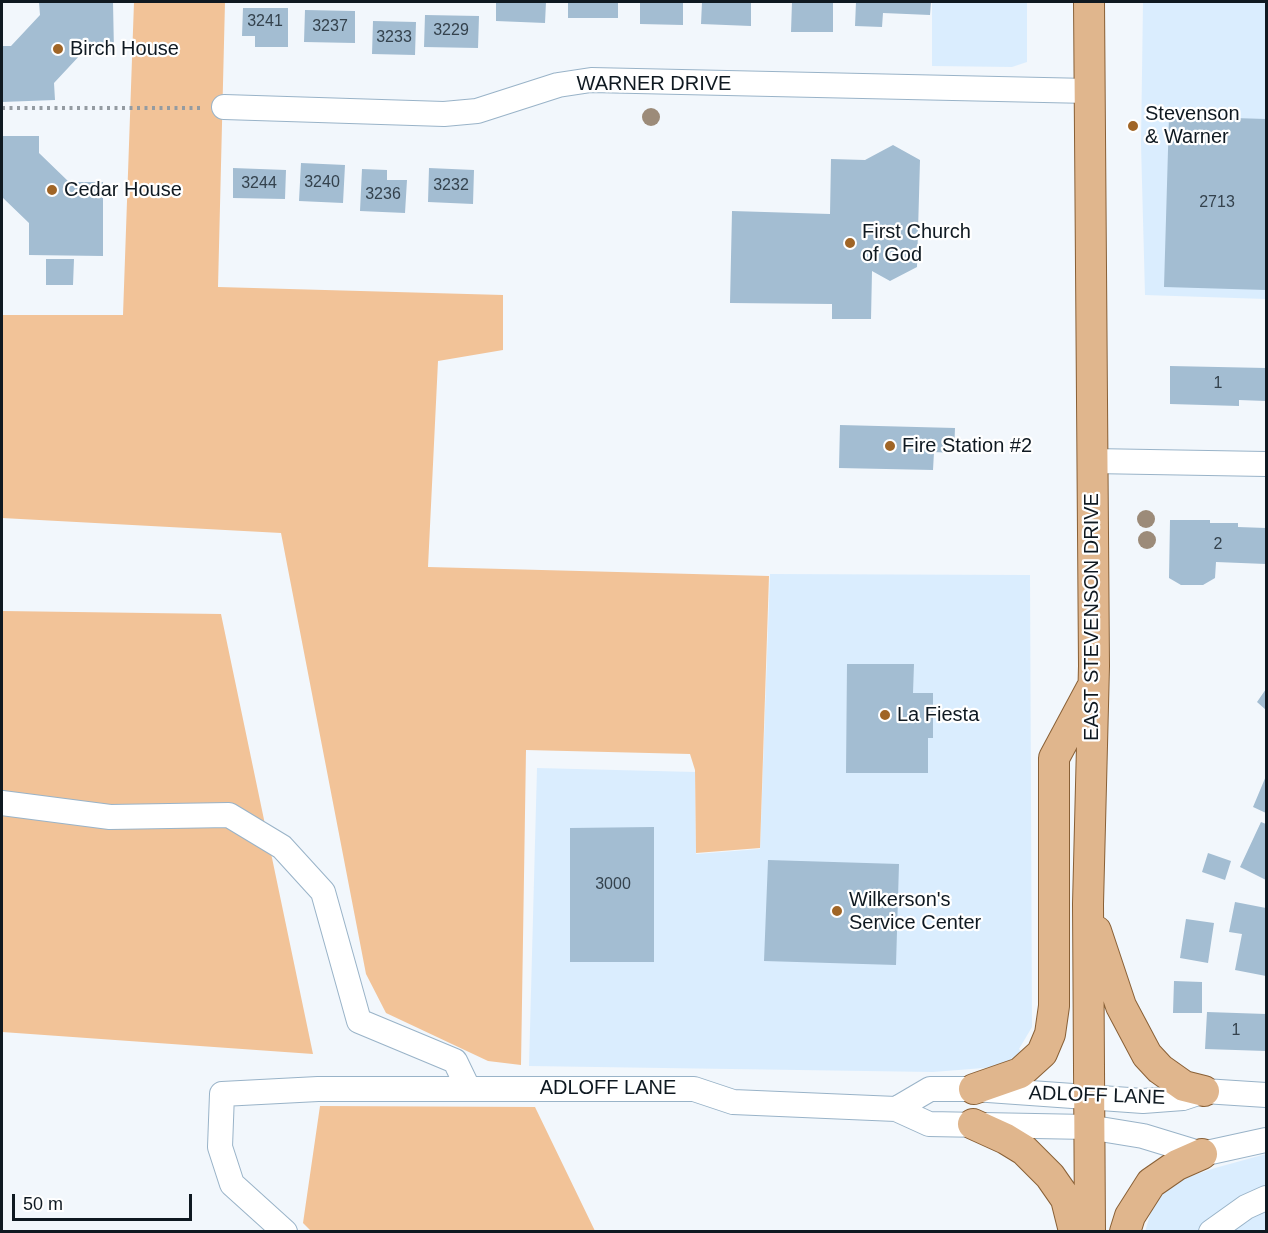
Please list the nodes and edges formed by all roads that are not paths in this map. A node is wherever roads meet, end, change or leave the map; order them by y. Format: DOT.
graph roads {
  1 [pos="1089,2"];
  2 [pos="1089,91"];
  3 [pos="218,108"];
  4 [pos="1092,461"];
  5 [pos="1266,464"];
  6 [pos="1094,684"];
  7 [pos="2,803"];
  8 [pos="1088,904"];
  9 [pos="468,1088"];
  10 [pos="974,1089"];
  11 [pos="1204,1092"];
  12 [pos="1266,1095"];
  13 [pos="896,1109"];
  14 [pos="1088,1113"];
  15 [pos="973,1124"];
  16 [pos="1266,1140"];
  17 [pos="1202,1154"];
  18 [pos="1266,1198"];
  19 [pos="285,1232"];
  20 [pos="1076,1232"];
  21 [pos="1090,1232"];
  22 [pos="1125,1232"];
  23 [pos="1211,1232"];
  1 -- 2 [label="main road, EAST STEVENSON DRIVE"];
  2 -- 3 [label="street, WARNER DRIVE"];
  2 -- 4 [label="main road, EAST STEVENSON DRIVE"];
  4 -- 5 [label="street"];
  4 -- 6 [label="main road, EAST STEVENSON DRIVE"];
  6 -- 8 [label="main road, EAST STEVENSON DRIVE"];
  6 -- 10 [label="main road"];
  7 -- 9 [label="street"];
  8 -- 11 [label="main road"];
  8 -- 14 [label="main road, EAST STEVENSON DRIVE"];
  9 -- 13 [label="street, ADLOFF LANE"];
  9 -- 19 [label="street, ADLOFF LANE"];
  10 -- 13 [label="street, ADLOFF LANE"];
  10 -- 14 [label="street, ADLOFF LANE"];
  11 -- 12 [label="street, ADLOFF LANE"];
  11 -- 14 [label="street, ADLOFF LANE"];
  13 -- 15 [label="street, ADLOFF LANE"];
  14 -- 15 [label="street, ADLOFF LANE"];
  14 -- 17 [label="street, ADLOFF LANE"];
  14 -- 21 [label="main road, EAST STEVENSON DRIVE"];
  15 -- 20 [label="main road"];
  16 -- 17 [label="street, ADLOFF LANE"];
  17 -- 22 [label="main road"];
  18 -- 23 [label="street"];
}
